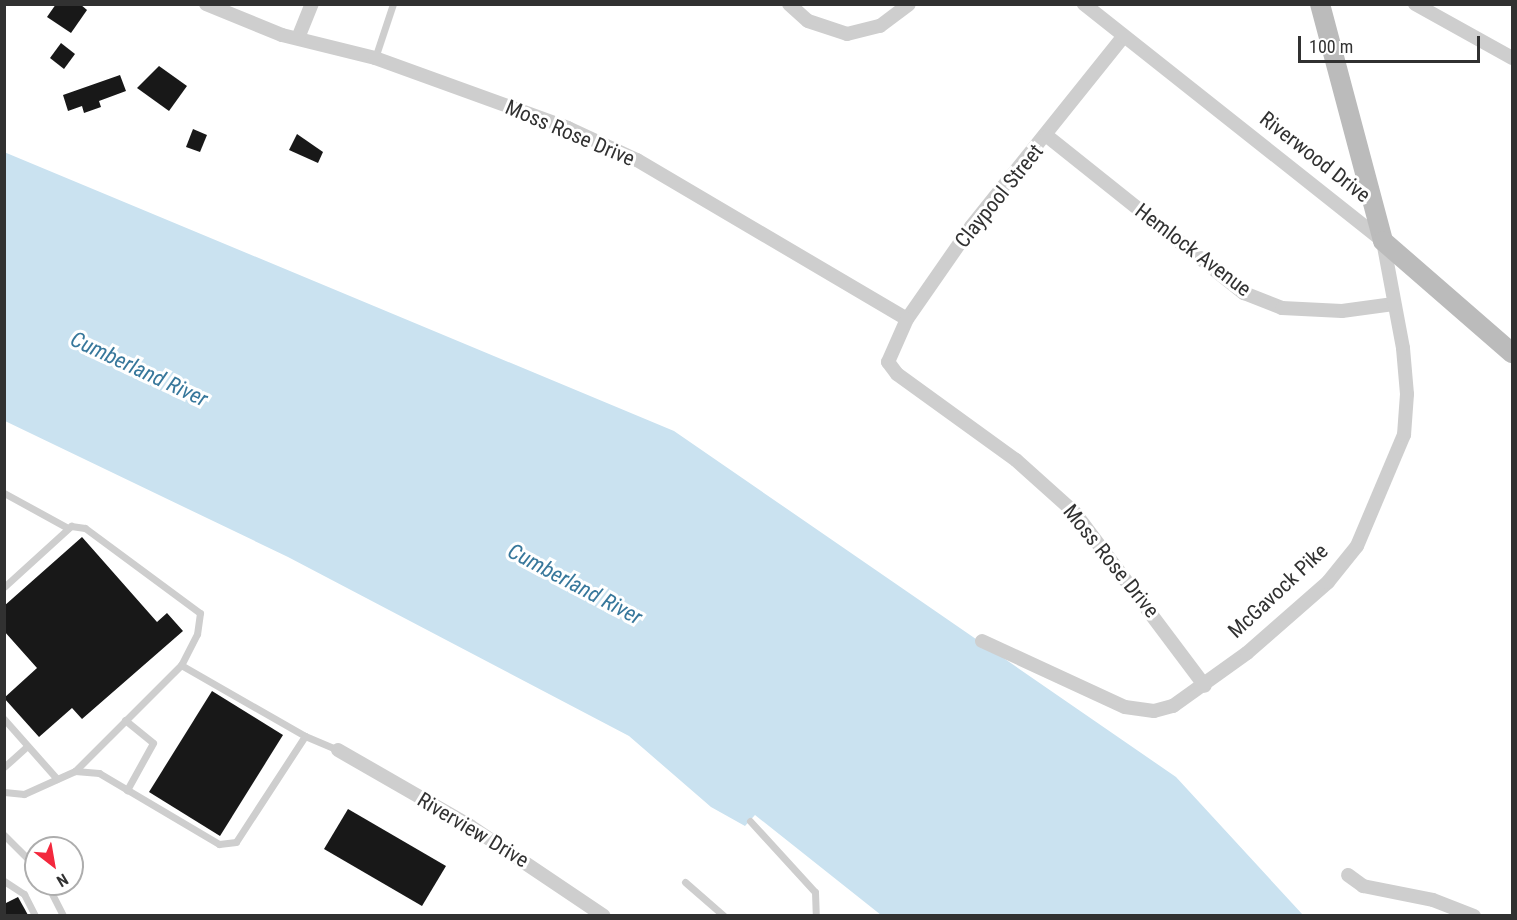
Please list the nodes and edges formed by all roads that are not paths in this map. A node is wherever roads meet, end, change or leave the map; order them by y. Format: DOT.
graph roads {
  1 [pos="206,4"];
  2 [pos="312,4"];
  3 [pos="393,4"];
  4 [pos="789,4"];
  5 [pos="909,4"];
  6 [pos="1084,4"];
  7 [pos="1320,4"];
  8 [pos="1415,4"];
  9 [pos="1123,37"];
  10 [pos="298,38"];
  11 [pos="375,58"];
  12 [pos="1512,58"];
  13 [pos="1047,136"];
  14 [pos="1383,241"];
  15 [pos="1394,304"];
  16 [pos="907,319"];
  17 [pos="1512,353"];
  18 [pos="888,362"];
  19 [pos="4,493"];
  20 [pos="68,528"];
  21 [pos="4,586"];
  22 [pos="982,641"];
  23 [pos="181,665"];
  24 [pos="1205,686"];
  25 [pos="125,720"];
  26 [pos="5,721"];
  27 [pos="305,736"];
  28 [pos="27,746"];
  29 [pos="338,750"];
  30 [pos="4,767"];
  31 [pos="75,771"];
  32 [pos="57,779"];
  33 [pos="127,790"];
  34 [pos="4,792"];
  35 [pos="750,821"];
  36 [pos="4,835"];
  37 [pos="24,855"];
  38 [pos="1348,875"];
  39 [pos="4,881"];
  40 [pos="685,882"];
  41 [pos="53,896"];
  42 [pos="35,915"];
  43 [pos="63,915"];
  44 [pos="604,915"];
  45 [pos="723,915"];
  46 [pos="816,915"];
  47 [pos="1474,915"];
  1 -- 10 [label="street, Moss Rose Drive"];
  2 -- 10 [label="street"];
  3 -- 11 [label="lane"];
  4 -- 5 [label="street"];
  6 -- 9 [label="street, Riverwood Drive"];
  7 -- 14 [label="street, McGavock Pike"];
  8 -- 12 [label="street"];
  9 -- 13 [label="street, Claypool Street"];
  9 -- 14 [label="street, Riverwood Drive"];
  10 -- 11 [label="street, Moss Rose Drive"];
  11 -- 16 [label="street, Moss Rose Drive"];
  13 -- 15 [label="street, Hemlock Avenue"];
  13 -- 16 [label="street, Claypool Street"];
  14 -- 15 [label="street, McGavock Pike"];
  14 -- 17 [label="street, Riverwood Drive"];
  15 -- 24 [label="street, McGavock Pike"];
  16 -- 18 [label="street, Claypool Street"];
  18 -- 24 [label="street, Moss Rose Drive"];
  19 -- 20 [label="lane"];
  20 -- 21 [label="lane"];
  20 -- 23 [label="lane"];
  22 -- 24 [label="street, McGavock Pike"];
  23 -- 25 [label="lane"];
  23 -- 27 [label="lane"];
  25 -- 31 [label="lane"];
  25 -- 33 [label="lane"];
  26 -- 28 [label="lane"];
  27 -- 29 [label="lane"];
  27 -- 33 [label="lane"];
  28 -- 30 [label="lane"];
  28 -- 32 [label="lane"];
  29 -- 44 [label="street, Riverview Drive"];
  31 -- 32 [label="lane"];
  31 -- 33 [label="lane"];
  32 -- 34 [label="lane"];
  35 -- 46 [label="lane"];
  36 -- 37 [label="lane"];
  38 -- 47 [label="street"];
  39 -- 42 [label="lane"];
  40 -- 45 [label="lane"];
  41 -- 43 [label="lane"];
}
